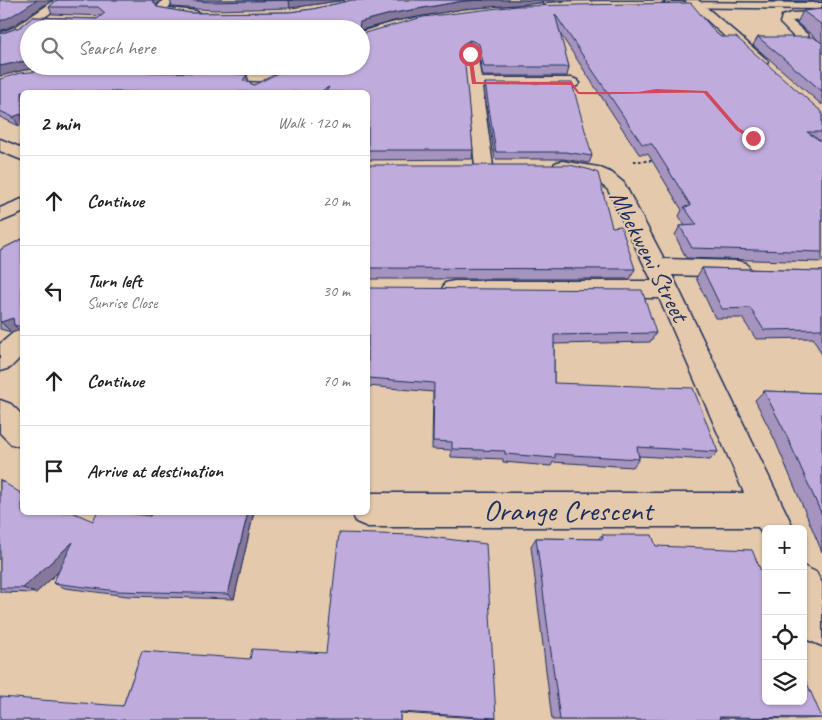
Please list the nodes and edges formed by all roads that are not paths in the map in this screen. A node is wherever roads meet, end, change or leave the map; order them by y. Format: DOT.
graph roads {
  1 [pos="62,0"];
  2 [pos="169,0"];
  3 [pos="592,3"];
  4 [pos="693,3"];
  5 [pos="653,6"];
  6 [pos="816,6"];
  7 [pos="212,14"];
  8 [pos="822,15"];
  9 [pos="35,19"];
  10 [pos="54,20"];
  11 [pos="20,27"];
  12 [pos="370,33"];
  13 [pos="0,38"];
  14 [pos="803,38"];
  15 [pos="470,54"];
  16 [pos="772,72"];
  17 [pos="194,75"];
  18 [pos="277,75"];
  19 [pos="271,78"];
  20 [pos="474,83"];
  21 [pos="572,83"];
  22 [pos="247,90"];
  23 [pos="0,144"];
  24 [pos="20,154"];
  25 [pos="484,166"];
  26 [pos="540,166"];
  27 [pos="20,206"];
  28 [pos="0,216"];
  29 [pos="657,268"];
  30 [pos="764,270"];
  31 [pos="435,289"];
  32 [pos="668,290"];
  33 [pos="20,342"];
  34 [pos="0,360"];
  35 [pos="0,413"];
  36 [pos="20,432"];
  37 [pos="370,510"];
  38 [pos="773,519"];
  39 [pos="807,594"];
  40 [pos="822,626"];
  1 -- 9 [label="street"];
  2 -- 7 [label="street"];
  3 -- 12 [label="street"];
  4 -- 5 [label="street"];
  4 -- 6 [label="street"];
  4 -- 16 [label="street"];
  6 -- 8 [label="street"];
  8 -- 14 [label="street"];
  9 -- 10 [label="street"];
  11 -- 13 [label="street"];
  15 -- 20 [label="street"];
  17 -- 19 [label="street"];
  18 -- 19 [label="street"];
  19 -- 22 [label="street"];
  20 -- 21 [label="street"];
  20 -- 25 [label="street"];
  23 -- 24 [label="street"];
  26 -- 29 [label="street, Mbekweni Street"];
  27 -- 28 [label="street"];
  29 -- 30 [label="street"];
  29 -- 32 [label="street, Mbekweni Street"];
  31 -- 32 [label="street"];
  32 -- 38 [label="street, Mbekweni Street"];
  33 -- 34 [label="street"];
  35 -- 36 [label="street"];
  37 -- 38 [label="street, Orange Crescent"];
  39 -- 40 [label="street"];
}
